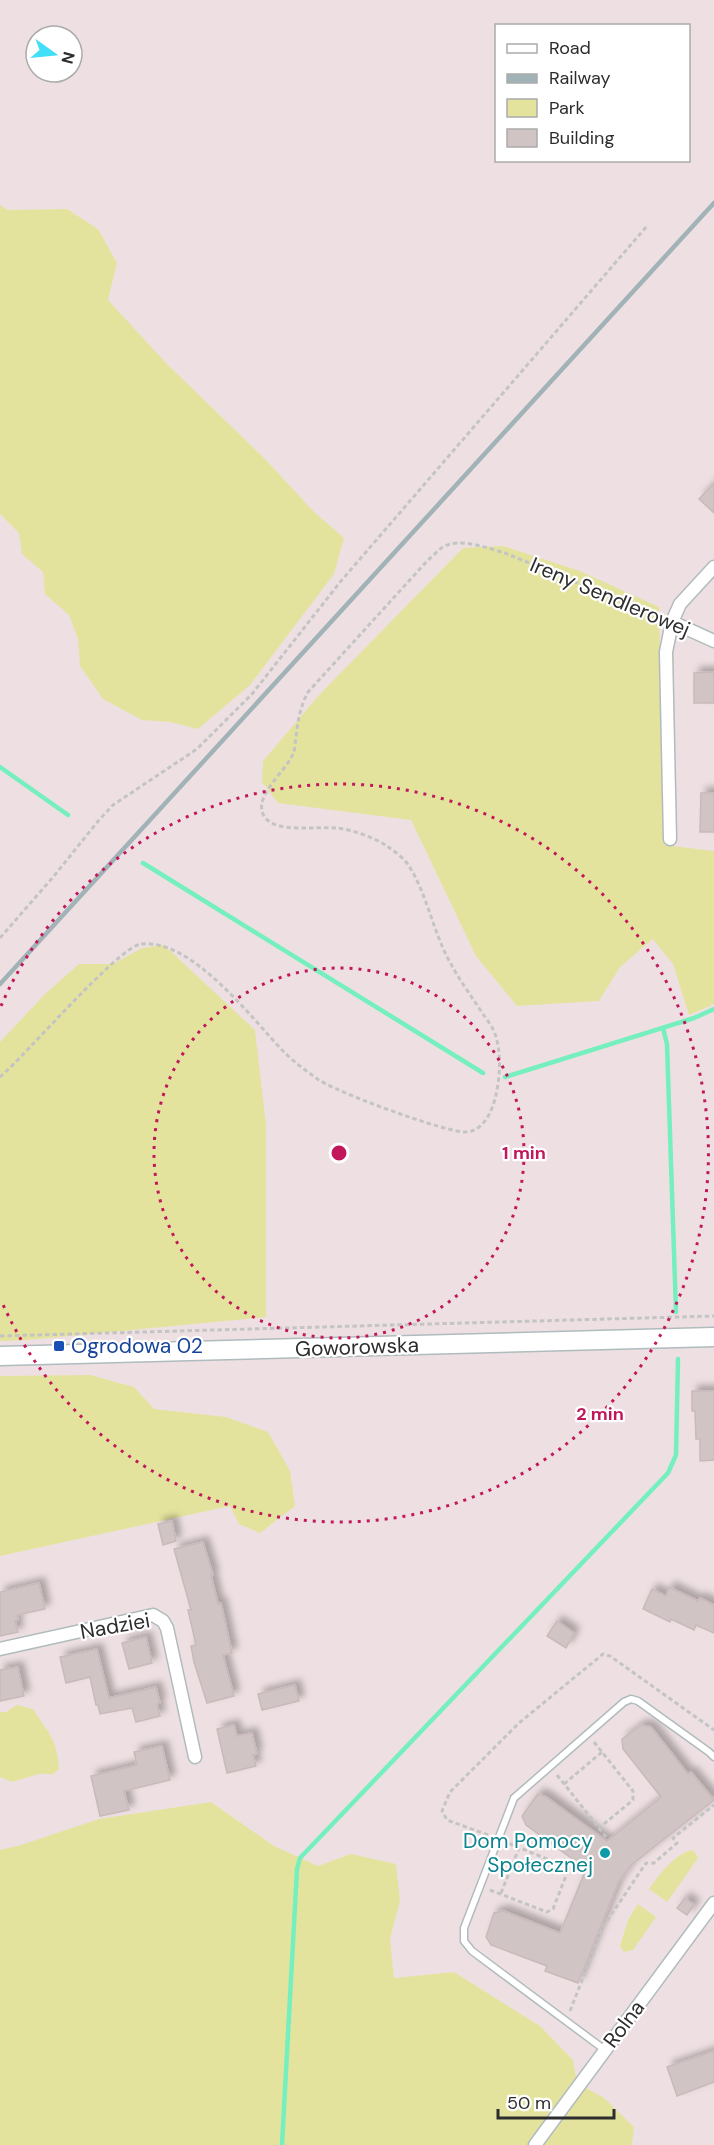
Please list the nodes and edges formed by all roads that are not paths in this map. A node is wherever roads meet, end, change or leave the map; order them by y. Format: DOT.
graph roads {
  1 [pos="714,567"];
  2 [pos="672,622"];
  3 [pos="714,641"];
  4 [pos="670,839"];
  5 [pos="714,1337"];
  6 [pos="0,1356"];
  7 [pos="0,1649"];
  8 [pos="195,1757"];
  9 [pos="714,1757"];
  10 [pos="714,1903"];
  11 [pos="605,2050"];
  12 [pos="535,2145"];
  1 -- 2 [label="street"];
  2 -- 3 [label="street, Ireny Sendlerowej"];
  2 -- 4 [label="street"];
  5 -- 6 [label="main road, Goworowska"];
  7 -- 8 [label="street, Nadziei"];
  9 -- 11 [label="lane"];
  10 -- 11 [label="street, Rolna"];
  11 -- 12 [label="street, Rolna"];
}
